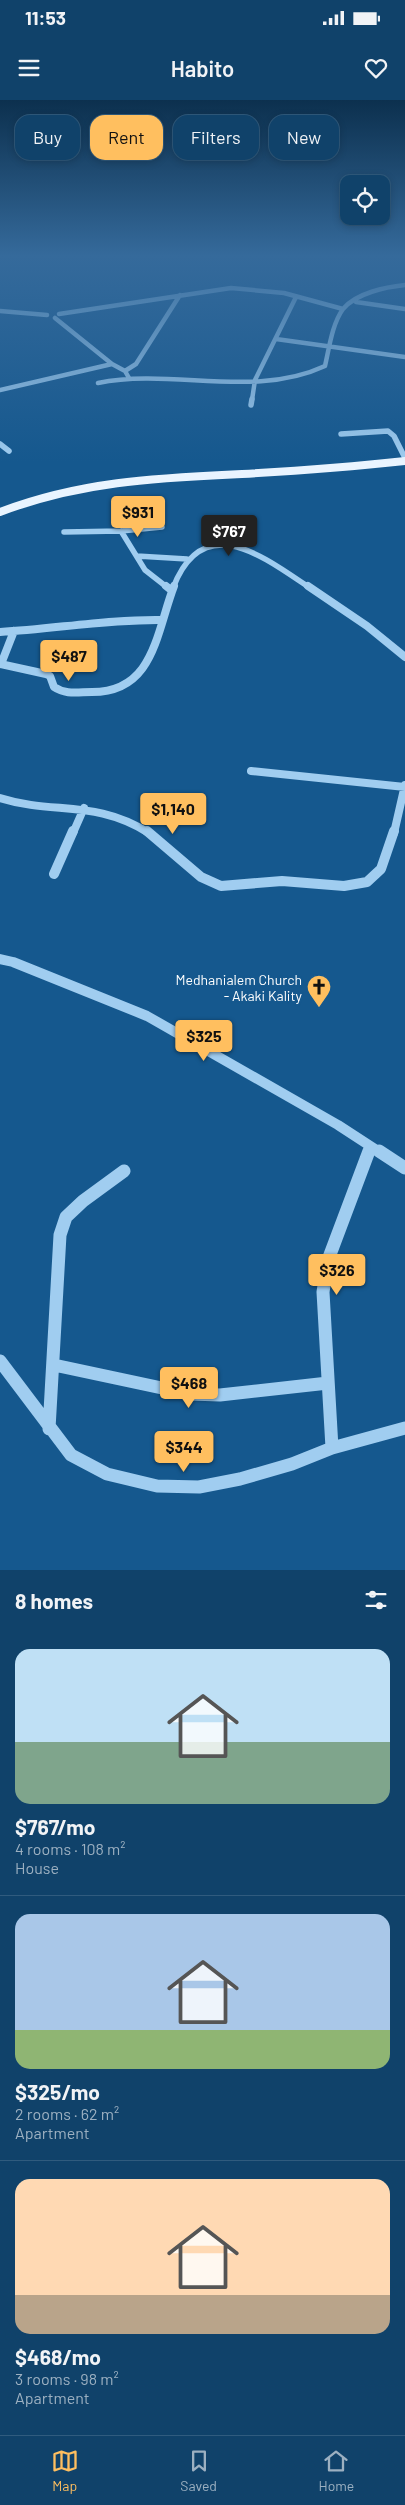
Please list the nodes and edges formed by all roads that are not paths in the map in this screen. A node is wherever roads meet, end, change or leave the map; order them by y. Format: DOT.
graph roads {
  1 [pos="67,325"];
  2 [pos="161,325"];
  3 [pos="283,325"];
  4 [pos="338,325"];
  5 [pos="276,339"];
  6 [pos="330,347"];
  7 [pos="405,357"];
  8 [pos="112,364"];
  9 [pos="125,371"];
  10 [pos="128,378"];
  11 [pos="255,380"];
  12 [pos="98,382"];
  13 [pos="0,390"];
  14 [pos="251,405"];
  15 [pos="341,434"];
  16 [pos="0,444"];
  17 [pos="9,451"];
  18 [pos="405,460"];
  19 [pos="0,512"];
  20 [pos="162,527"];
  21 [pos="122,531"];
  22 [pos="64,532"];
  23 [pos="137,556"];
  24 [pos="187,559"];
  25 [pos="171,590"];
  26 [pos="163,620"];
  27 [pos="14,631"];
  28 [pos="0,632"];
  29 [pos="405,656"];
  30 [pos="0,664"];
  31 [pos="251,771"];
  32 [pos="405,786"];
  33 [pos="0,798"];
  34 [pos="84,808"];
  35 [pos="54,874"];
  36 [pos="0,959"];
  37 [pos="371,1147"];
  38 [pos="405,1168"];
  39 [pos="124,1171"];
  40 [pos="0,1361"];
  41 [pos="54,1365"];
  42 [pos="328,1383"];
  43 [pos="49,1428"];
  44 [pos="405,1428"];
  45 [pos="332,1448"];
  1 -- 8 [label="street"];
  2 -- 9 [label="street"];
  3 -- 5 [label="street"];
  4 -- 6 [label="street"];
  5 -- 6 [label="street"];
  5 -- 11 [label="street"];
  6 -- 7 [label="street"];
  6 -- 11 [label="street"];
  8 -- 9 [label="street"];
  8 -- 13 [label="street"];
  9 -- 10 [label="street"];
  10 -- 11 [label="street"];
  10 -- 12 [label="street"];
  11 -- 14 [label="street"];
  15 -- 18 [label="street"];
  16 -- 17 [label="street"];
  18 -- 19 [label="main road"];
  20 -- 21 [label="street"];
  21 -- 22 [label="street"];
  21 -- 23 [label="street"];
  23 -- 24 [label="street"];
  23 -- 25 [label="street"];
  24 -- 25 [label="street"];
  24 -- 29 [label="street"];
  25 -- 26 [label="street"];
  26 -- 27 [label="street"];
  26 -- 30 [label="street"];
  27 -- 28 [label="street"];
  27 -- 30 [label="street"];
  31 -- 32 [label="street"];
  32 -- 34 [label="street"];
  33 -- 34 [label="street"];
  34 -- 35 [label="street"];
  36 -- 37 [label="street"];
  37 -- 38 [label="street"];
  37 -- 42 [label="street"];
  39 -- 41 [label="street"];
  40 -- 43 [label="street"];
  41 -- 42 [label="street"];
  41 -- 43 [label="street"];
  42 -- 45 [label="street"];
  43 -- 45 [label="street"];
  44 -- 45 [label="street"];
}
